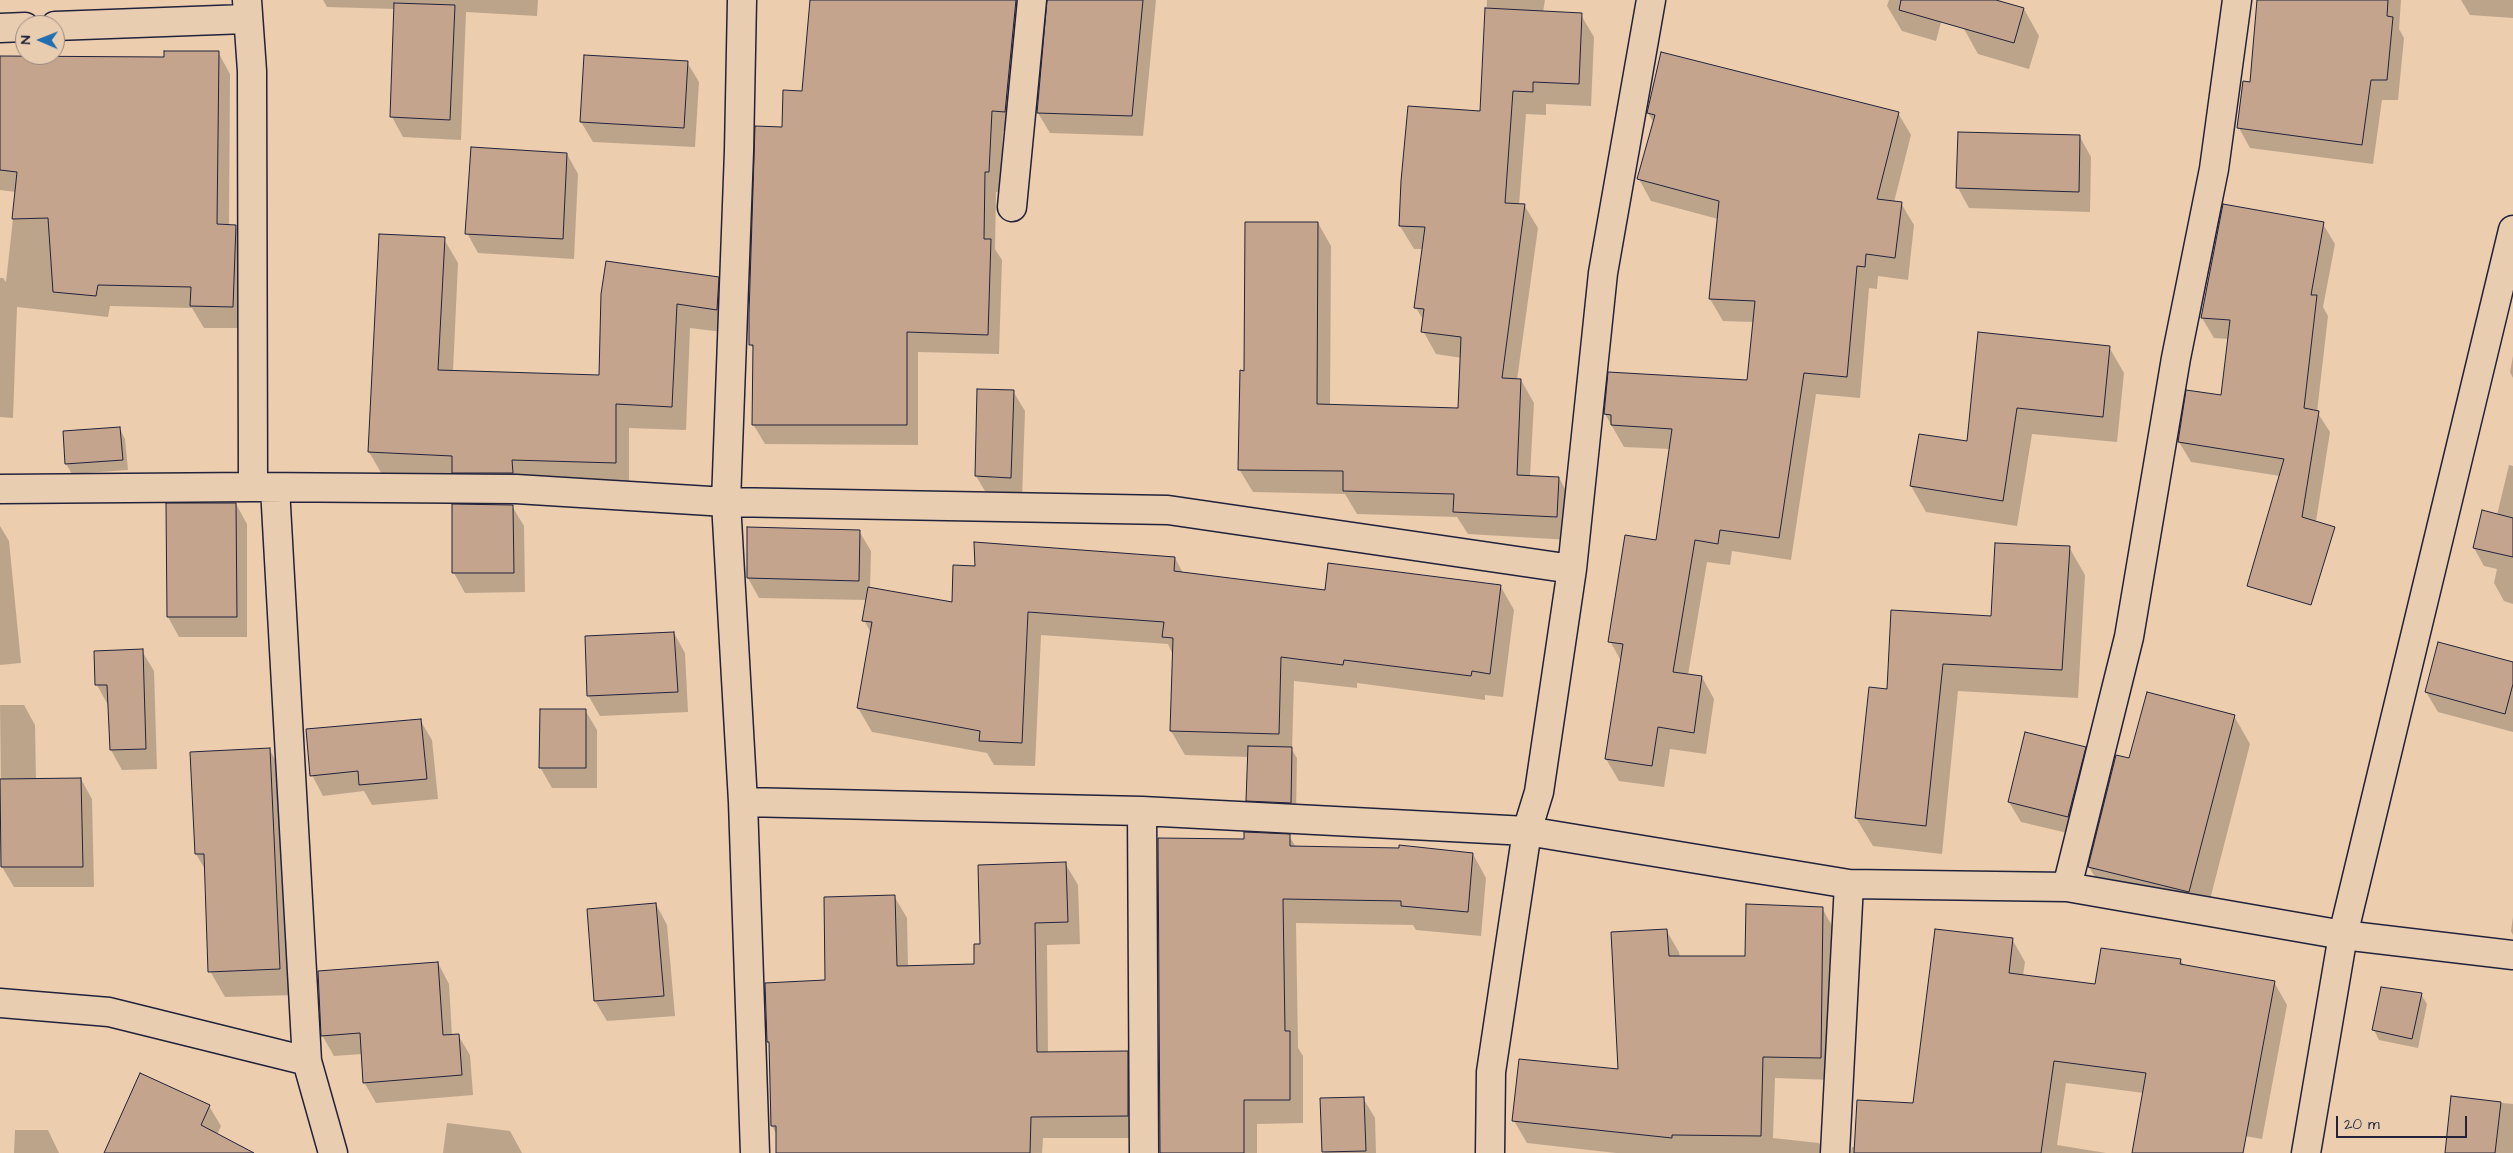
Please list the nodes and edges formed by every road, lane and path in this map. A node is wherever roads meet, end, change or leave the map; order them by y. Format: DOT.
graph roads {
  1 [pos="742,0"];
  2 [pos="1032,0"];
  3 [pos="1650,0"];
  4 [pos="2237,0"];
  5 [pos="246,9"];
  6 [pos="65,25"];
  7 [pos="15,27"];
  8 [pos="0,28"];
  9 [pos="1012,207"];
  10 [pos="2511,244"];
  11 [pos="264,488"];
  12 [pos="0,489"];
  13 [pos="726,502"];
  14 [pos="1572,569"];
  15 [pos="743,802"];
  16 [pos="1142,811"];
  17 [pos="1527,831"];
  18 [pos="1849,884"];
  19 [pos="2067,887"];
  20 [pos="2343,935"];
  21 [pos="2513,955"];
  22 [pos="0,1003"];
  23 [pos="308,1061"];
  24 [pos="333,1153"];
  25 [pos="755,1153"];
  26 [pos="1144,1153"];
  27 [pos="1490,1153"];
  28 [pos="1835,1153"];
  29 [pos="2306,1153"];
  1 -- 13 [label="street"];
  2 -- 9 [label="street"];
  3 -- 14 [label="street"];
  4 -- 19 [label="street"];
  5 -- 6 [label="street"];
  5 -- 11 [label="street"];
  7 -- 8 [label="street"];
  10 -- 20 [label="street"];
  11 -- 12 [label="street"];
  11 -- 13 [label="street"];
  11 -- 23 [label="street"];
  13 -- 14 [label="street"];
  13 -- 15 [label="street"];
  14 -- 17 [label="street"];
  15 -- 16 [label="street"];
  15 -- 25 [label="street"];
  16 -- 17 [label="street"];
  16 -- 26 [label="street"];
  17 -- 18 [label="street"];
  17 -- 27 [label="street"];
  18 -- 19 [label="street"];
  18 -- 28 [label="street"];
  19 -- 20 [label="street"];
  20 -- 21 [label="street"];
  20 -- 29 [label="street"];
  22 -- 23 [label="street"];
  23 -- 24 [label="street"];
}
